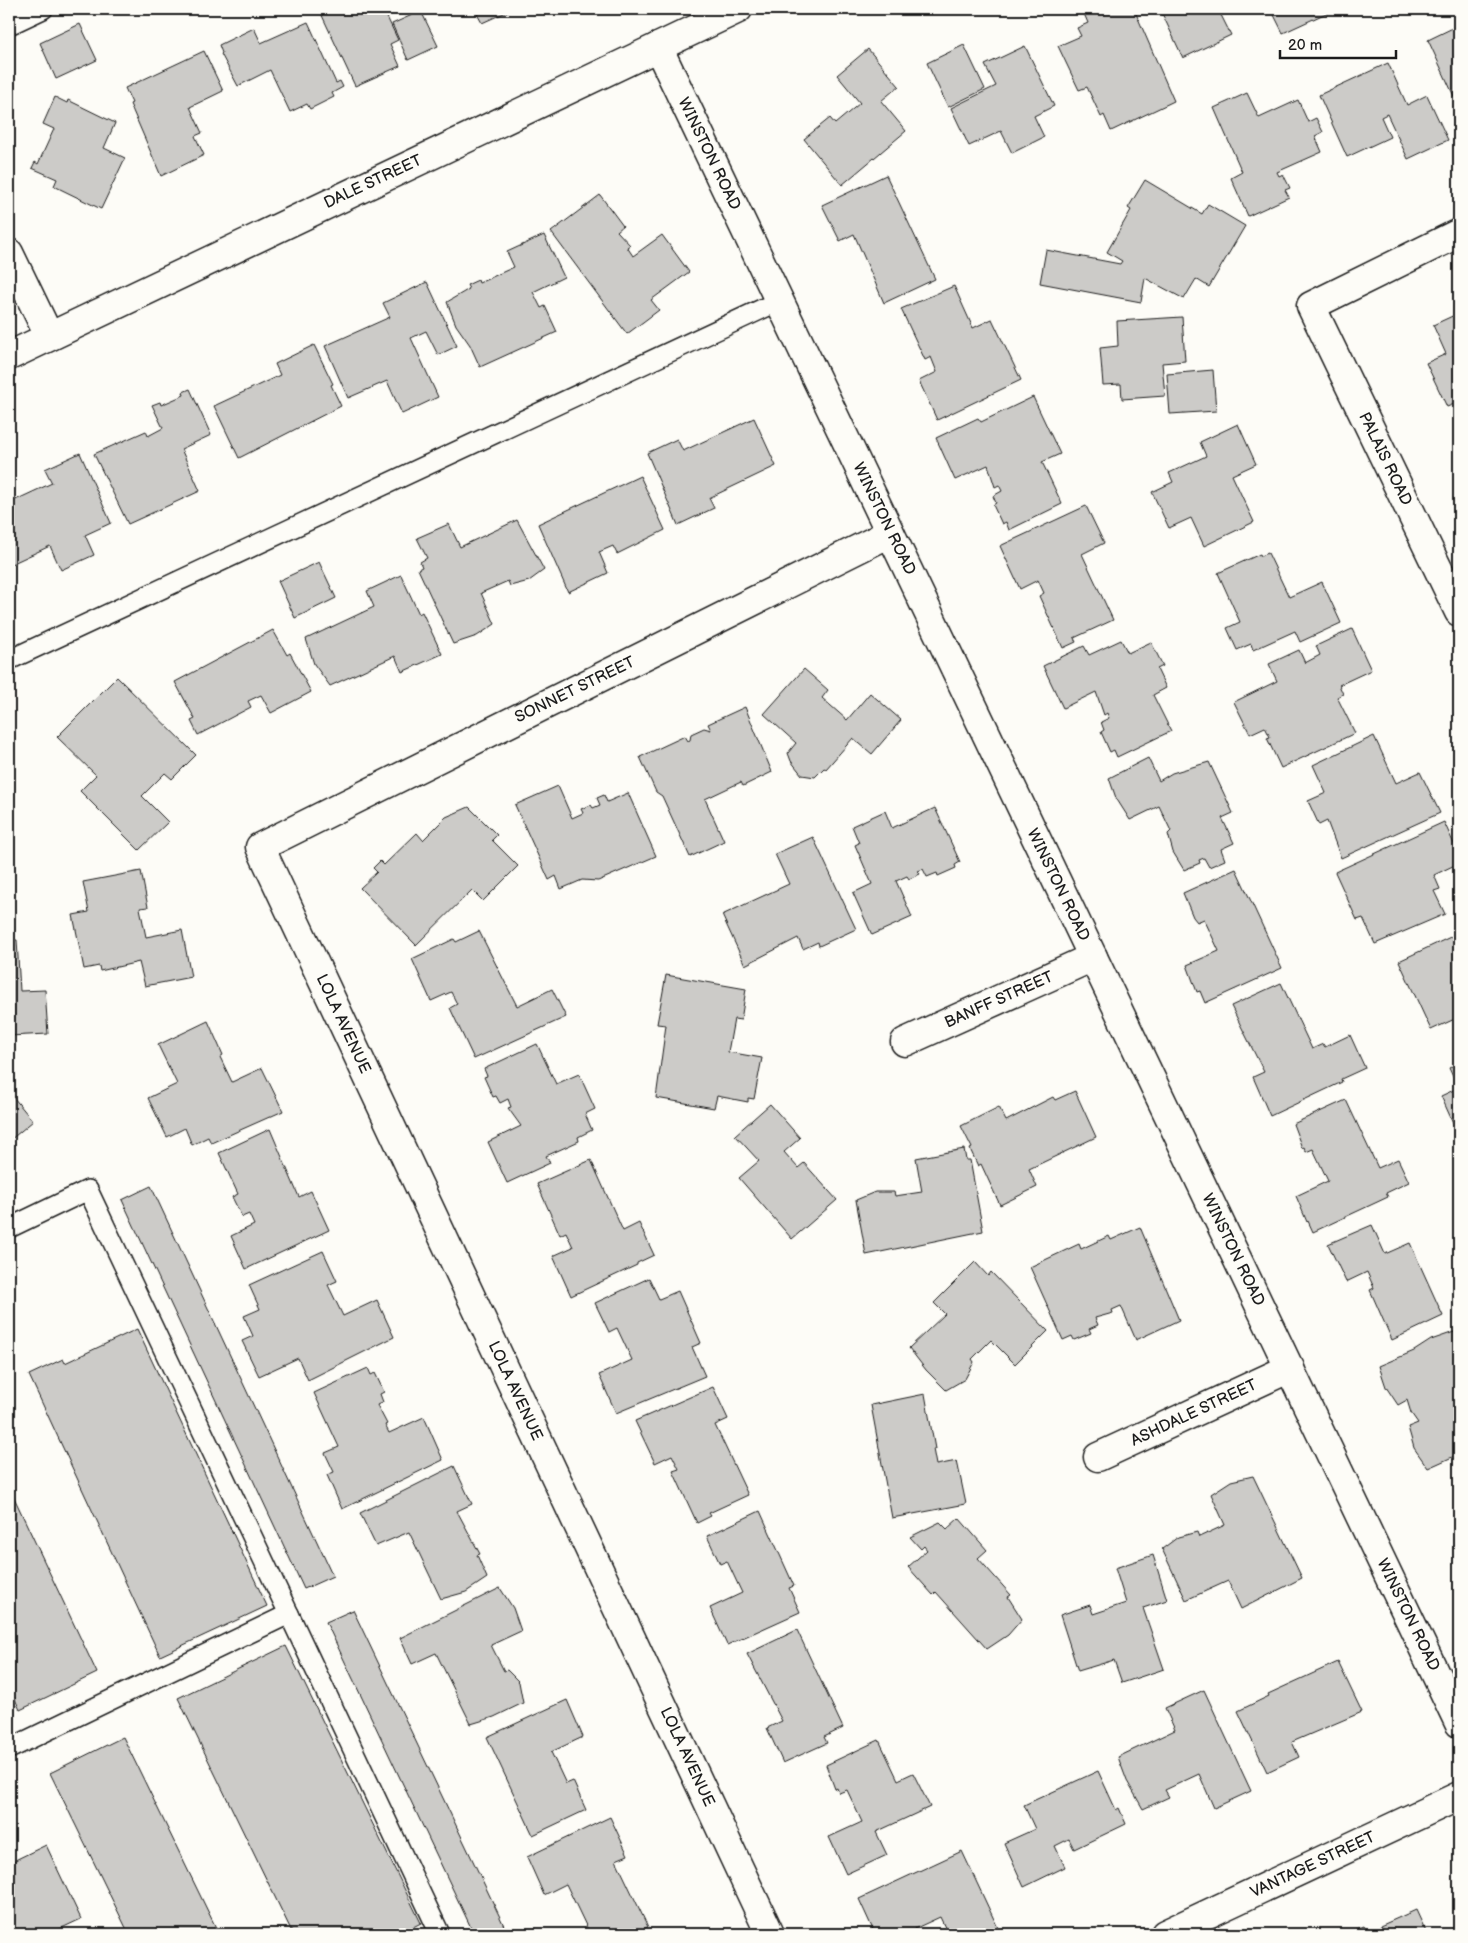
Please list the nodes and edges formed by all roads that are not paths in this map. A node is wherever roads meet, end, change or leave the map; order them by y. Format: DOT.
graph roads {
  1 [pos="44,9"];
  2 [pos="738,9"];
  3 [pos="9,25"];
  4 [pos="658,47"];
  5 [pos="1459,233"];
  6 [pos="9,254"];
  7 [pos="779,300"];
  8 [pos="49,336"];
  9 [pos="9,356"];
  10 [pos="890,533"];
  11 [pos="1459,612"];
  12 [pos="9,660"];
  13 [pos="260,847"];
  14 [pos="1093,957"];
  15 [pos="904,1042"];
  16 [pos="9,1228"];
  17 [pos="1290,1368"];
  18 [pos="1098,1457"];
  19 [pos="289,1614"];
  20 [pos="1459,1722"];
  21 [pos="9,1749"];
  22 [pos="1459,1796"];
  23 [pos="1181,1931"];
  24 [pos="440,1934"];
  25 [pos="770,1934"];
  1 -- 3 [label="lane"];
  2 -- 4 [label="street, DALE STREET"];
  4 -- 7 [label="street, WINSTON ROAD"];
  4 -- 8 [label="street, DALE STREET"];
  5 -- 11 [label="street, PALAIS ROAD"];
  6 -- 8 [label="street"];
  7 -- 10 [label="street, WINSTON ROAD"];
  7 -- 12 [label="lane"];
  8 -- 9 [label="street, DALE STREET"];
  10 -- 13 [label="street, SONNET STREET"];
  10 -- 14 [label="street, WINSTON ROAD"];
  13 -- 25 [label="street, LOLA AVENUE"];
  14 -- 15 [label="street, BANFF STREET"];
  14 -- 17 [label="street, WINSTON ROAD"];
  16 -- 19 [label="lane"];
  17 -- 18 [label="street, ASHDALE STREET"];
  17 -- 20 [label="street, WINSTON ROAD"];
  19 -- 21 [label="lane"];
  19 -- 24 [label="lane"];
  22 -- 23 [label="street, VANTAGE STREET"];
}
